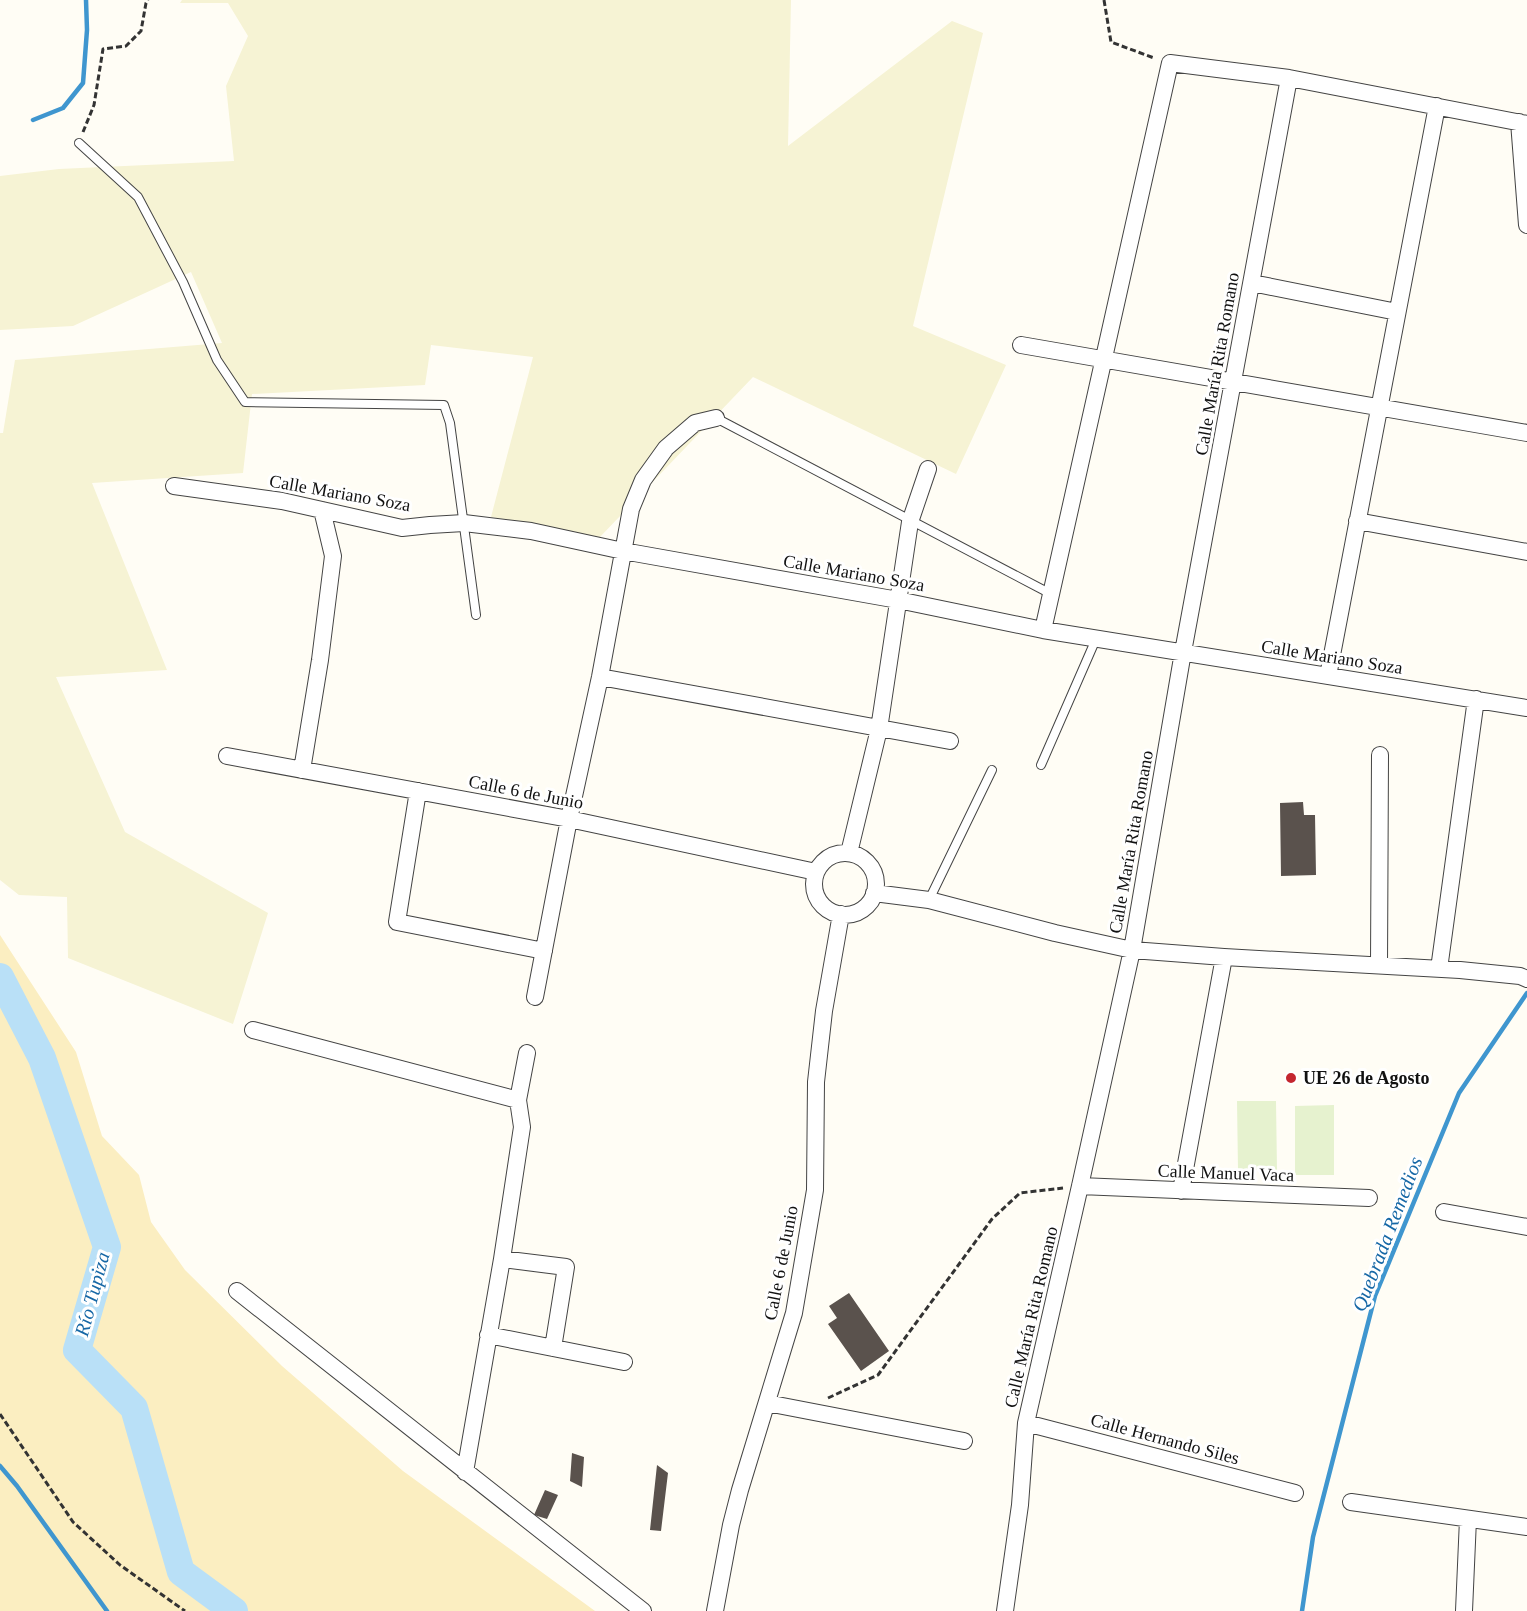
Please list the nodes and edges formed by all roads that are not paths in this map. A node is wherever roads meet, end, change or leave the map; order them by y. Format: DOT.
graph roads {
  1 [pos="1289,78"];
  2 [pos="1437,106"];
  3 [pos="1523,123"];
  4 [pos="79,143"];
  5 [pos="1527,225"];
  6 [pos="1252,283"];
  7 [pos="1397,312"];
  8 [pos="1021,345"];
  9 [pos="1104,359"];
  10 [pos="1234,382"];
  11 [pos="1379,408"];
  12 [pos="716,418"];
  13 [pos="1527,433"];
  14 [pos="928,469"];
  15 [pos="174,486"];
  16 [pos="322,510"];
  17 [pos="911,520"];
  18 [pos="1357,521"];
  19 [pos="464,523"];
  20 [pos="623,551"];
  21 [pos="1527,552"];
  22 [pos="1051,594"];
  23 [pos="897,600"];
  24 [pos="476,615"];
  25 [pos="1043,630"];
  26 [pos="1096,638"];
  27 [pos="1183,652"];
  28 [pos="1328,676"];
  29 [pos="600,677"];
  30 [pos="1476,699"];
  31 [pos="1527,708"];
  32 [pos="879,729"];
  33 [pos="951,741"];
  34 [pos="1380,755"];
  35 [pos="227,756"];
  36 [pos="1041,765"];
  37 [pos="302,770"];
  38 [pos="992,770"];
  39 [pos="418,791"];
  40 [pos="569,819"];
  41 [pos="849,853"];
  42 [pos="816,872"];
  43 [pos="874,893"];
  44 [pos="929,900"];
  45 [pos="840,914"];
  46 [pos="1132,950"];
  47 [pos="544,951"];
  48 [pos="1224,957"];
  49 [pos="1379,965"];
  50 [pos="1439,969"];
  51 [pos="1524,978"];
  52 [pos="535,997"];
  53 [pos="253,1030"];
  54 [pos="527,1053"];
  55 [pos="518,1100"];
  56 [pos="1080,1186"];
  57 [pos="1181,1191"];
  58 [pos="1369,1198"];
  59 [pos="1444,1212"];
  60 [pos="1527,1227"];
  61 [pos="502,1259"];
  62 [pos="237,1291"];
  63 [pos="488,1335"];
  64 [pos="553,1348"];
  65 [pos="624,1362"];
  66 [pos="767,1403"];
  67 [pos="1026,1423"];
  68 [pos="964,1441"];
  69 [pos="465,1472"];
  70 [pos="1295,1493"];
  71 [pos="1351,1503"];
  72 [pos="1468,1519"];
  73 [pos="1527,1527"];
  74 [pos="644,1611"];
  75 [pos="715,1611"];
  76 [pos="1005,1611"];
  77 [pos="1464,1611"];
  1 -- 2 [label="street"];
  1 -- 6 [label="street, Calle María Rita Romano"];
  1 -- 9 [label="street"];
  2 -- 3 [label="street"];
  2 -- 7 [label="street"];
  3 -- 5 [label="street"];
  4 -- 19 [label="lane"];
  6 -- 7 [label="street"];
  6 -- 10 [label="street, Calle María Rita Romano"];
  7 -- 11 [label="street"];
  8 -- 9 [label="street"];
  9 -- 10 [label="street"];
  9 -- 22 [label="street"];
  10 -- 11 [label="street"];
  10 -- 27 [label="street, Calle María Rita Romano"];
  11 -- 13 [label="street"];
  11 -- 18 [label="street"];
  12 -- 17 [label="lane"];
  12 -- 20 [label="street"];
  14 -- 17 [label="street"];
  15 -- 16 [label="street, Calle Mariano Soza"];
  16 -- 19 [label="street, Calle Mariano Soza"];
  16 -- 37 [label="street"];
  17 -- 22 [label="lane"];
  17 -- 23 [label="street"];
  18 -- 21 [label="street"];
  18 -- 28 [label="street"];
  19 -- 20 [label="street, Calle Mariano Soza"];
  19 -- 24 [label="lane"];
  20 -- 23 [label="street, Calle Mariano Soza"];
  20 -- 29 [label="street"];
  22 -- 25 [label="street"];
  23 -- 25 [label="street, Calle Mariano Soza"];
  23 -- 32 [label="street"];
  25 -- 26 [label="street, Calle Mariano Soza"];
  26 -- 27 [label="street, Calle Mariano Soza"];
  26 -- 36 [label="lane"];
  27 -- 28 [label="street, Calle Mariano Soza"];
  27 -- 46 [label="street, Calle María Rita Romano"];
  28 -- 30 [label="street, Calle Mariano Soza"];
  29 -- 32 [label="street"];
  29 -- 40 [label="street"];
  30 -- 31 [label="street, Calle Mariano Soza"];
  30 -- 50 [label="street"];
  32 -- 33 [label="street"];
  32 -- 41 [label="street"];
  34 -- 49 [label="street"];
  35 -- 37 [label="street, Calle 6 de Junio"];
  37 -- 39 [label="street, Calle 6 de Junio"];
  38 -- 44 [label="lane"];
  39 -- 40 [label="street, Calle 6 de Junio"];
  39 -- 47 [label="street"];
  40 -- 42 [label="street, Calle 6 de Junio"];
  40 -- 47 [label="street"];
  41 -- 42 [label="street"];
  41 -- 43 [label="street"];
  42 -- 45 [label="street"];
  43 -- 44 [label="street"];
  43 -- 45 [label="street"];
  44 -- 46 [label="street"];
  45 -- 66 [label="street, Calle 6 de Junio"];
  46 -- 48 [label="street"];
  46 -- 56 [label="street, Calle María Rita Romano"];
  47 -- 52 [label="street"];
  48 -- 49 [label="street"];
  48 -- 57 [label="street"];
  49 -- 50 [label="street"];
  50 -- 51 [label="street"];
  53 -- 55 [label="street"];
  54 -- 55 [label="street"];
  55 -- 61 [label="street"];
  56 -- 57 [label="street, Calle Manuel Vaca"];
  56 -- 67 [label="street, Calle María Rita Romano"];
  57 -- 58 [label="street, Calle Manuel Vaca"];
  59 -- 60 [label="street"];
  61 -- 63 [label="street"];
  61 -- 64 [label="street"];
  62 -- 69 [label="street"];
  63 -- 64 [label="street"];
  63 -- 69 [label="street"];
  64 -- 65 [label="street"];
  66 -- 68 [label="street"];
  66 -- 75 [label="street, Calle 6 de Junio"];
  67 -- 70 [label="street, Calle Hernando Siles"];
  67 -- 76 [label="street, Calle María Rita Romano"];
  69 -- 74 [label="street"];
  71 -- 72 [label="street"];
  72 -- 73 [label="street"];
  72 -- 77 [label="street"];
}
